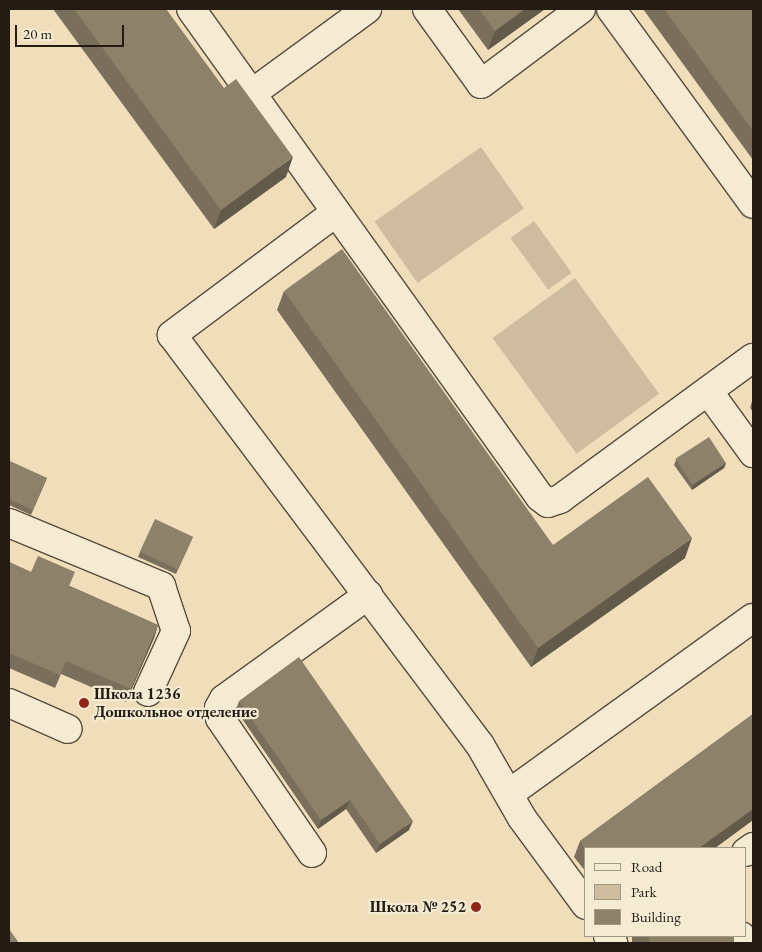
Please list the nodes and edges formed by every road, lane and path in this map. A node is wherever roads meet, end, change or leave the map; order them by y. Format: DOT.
graph roads {
  1 [pos="191,9"];
  2 [pos="367,9"];
  3 [pos="427,9"];
  4 [pos="581,9"];
  5 [pos="611,9"];
  6 [pos="251,94"];
  7 [pos="753,204"];
  8 [pos="335,213"];
  9 [pos="753,358"];
  10 [pos="708,391"];
  11 [pos="753,453"];
  12 [pos="9,523"];
  13 [pos="368,595"];
  14 [pos="753,618"];
  15 [pos="148,692"];
  16 [pos="9,703"];
  17 [pos="68,729"];
  18 [pos="510,793"];
  19 [pos="312,853"];
  20 [pos="584,903"];
  1 -- 6 [label="lane"];
  2 -- 6 [label="lane"];
  3 -- 4 [label="lane"];
  5 -- 7 [label="lane"];
  6 -- 8 [label="lane"];
  8 -- 10 [label="lane"];
  8 -- 13 [label="lane"];
  9 -- 10 [label="lane"];
  10 -- 11 [label="lane"];
  12 -- 15 [label="lane"];
  13 -- 18 [label="lane"];
  13 -- 19 [label="lane"];
  14 -- 18 [label="lane"];
  16 -- 17 [label="lane"];
  18 -- 20 [label="lane"];
}
